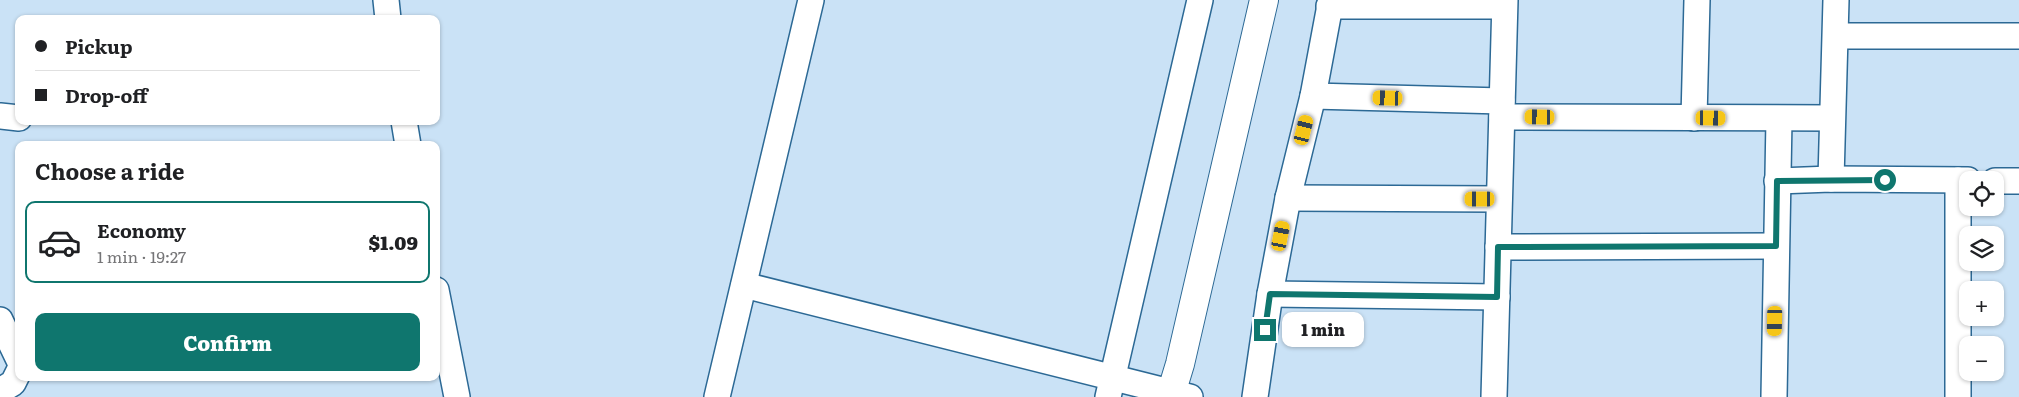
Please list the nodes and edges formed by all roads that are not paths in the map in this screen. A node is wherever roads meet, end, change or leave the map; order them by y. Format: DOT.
graph roads {
  1 [pos="386,0"];
  2 [pos="811,0"];
  3 [pos="1200,0"];
  4 [pos="1264,0"];
  5 [pos="1697,0"];
  6 [pos="1836,0"];
  7 [pos="1330,3"];
  8 [pos="1505,3"];
  9 [pos="388,15"];
  10 [pos="1836,36"];
  11 [pos="2019,36"];
  12 [pos="1313,96"];
  13 [pos="1502,109"];
  14 [pos="0,116"];
  15 [pos="15,118"];
  16 [pos="1694,118"];
  17 [pos="1832,118"];
  18 [pos="1779,119"];
  19 [pos="405,125"];
  20 [pos="407,141"];
  21 [pos="1831,179"];
  22 [pos="1959,180"];
  23 [pos="1777,181"];
  24 [pos="2004,181"];
  25 [pos="2019,181"];
  26 [pos="1288,198"];
  27 [pos="1499,200"];
  28 [pos="1962,216"];
  29 [pos="1776,246"];
  30 [pos="1498,247"];
  31 [pos="744,286"];
  32 [pos="1270,294"];
  33 [pos="1497,297"];
  34 [pos="440,310"];
  35 [pos="0,320"];
  36 [pos="15,352"];
  37 [pos="15,381"];
  38 [pos="1110,388"];
  39 [pos="0,391"];
  40 [pos="1177,396"];
  41 [pos="457,397"];
  42 [pos="717,397"];
  43 [pos="1255,397"];
  44 [pos="1494,397"];
  45 [pos="1774,397"];
  46 [pos="1958,397"];
  1 -- 9 [label="street"];
  2 -- 31 [label="street"];
  3 -- 38 [label="street"];
  4 -- 40 [label="main road"];
  5 -- 16 [label="street"];
  6 -- 10 [label="street"];
  7 -- 8 [label="street"];
  7 -- 12 [label="street"];
  8 -- 13 [label="street"];
  10 -- 11 [label="street"];
  10 -- 17 [label="street"];
  12 -- 13 [label="street"];
  12 -- 26 [label="street"];
  13 -- 16 [label="street"];
  13 -- 27 [label="street"];
  14 -- 15 [label="street"];
  16 -- 18 [label="street"];
  17 -- 18 [label="street"];
  17 -- 21 [label="street"];
  18 -- 23 [label="street"];
  19 -- 20 [label="street"];
  21 -- 22 [label="street"];
  21 -- 23 [label="street"];
  23 -- 29 [label="street"];
  24 -- 25 [label="street"];
  26 -- 27 [label="street"];
  26 -- 32 [label="street"];
  27 -- 30 [label="street"];
  28 -- 46 [label="street"];
  29 -- 30 [label="street"];
  29 -- 45 [label="street"];
  30 -- 33 [label="street"];
  31 -- 38 [label="street"];
  31 -- 42 [label="street"];
  32 -- 33 [label="street"];
  32 -- 43 [label="street"];
  33 -- 44 [label="street"];
  34 -- 41 [label="street"];
  35 -- 36 [label="street"];
  37 -- 39 [label="street"];
  38 -- 40 [label="street"];
}
